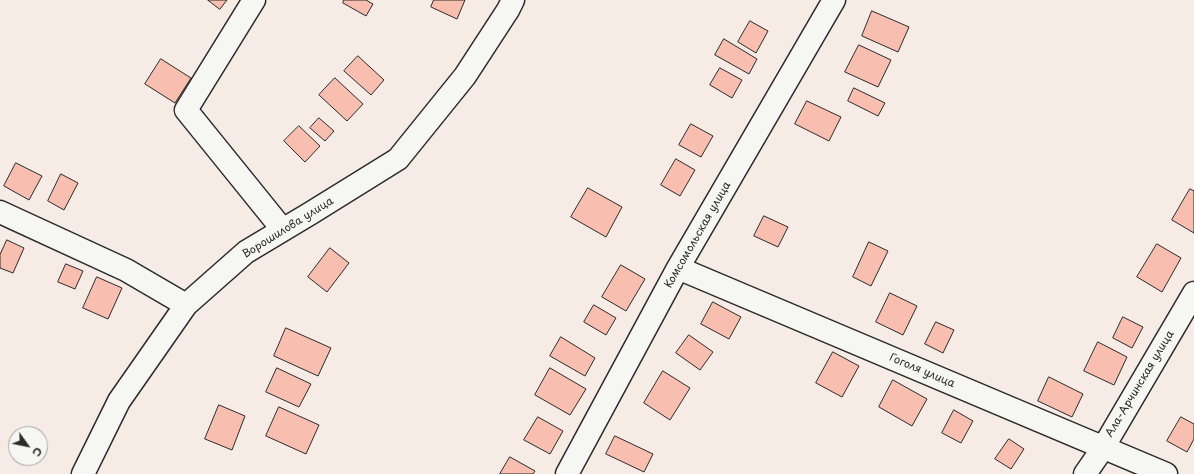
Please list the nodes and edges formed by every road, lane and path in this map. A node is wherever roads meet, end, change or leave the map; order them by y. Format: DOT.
graph roads {
  1 [pos="254,0"];
  2 [pos="513,0"];
  3 [pos="834,0"];
  4 [pos="0,212"];
  5 [pos="283,230"];
  6 [pos="678,268"];
  7 [pos="1194,293"];
  8 [pos="186,305"];
  9 [pos="1103,448"];
  10 [pos="84,474"];
  11 [pos="567,474"];
  12 [pos="1085,474"];
  13 [pos="1166,474"];
  1 -- 5 [label="street"];
  2 -- 5 [label="street, Ворошилова улица"];
  3 -- 6 [label="street, Комсомольская улица"];
  4 -- 8 [label="street"];
  5 -- 8 [label="street, Ворошилова улица"];
  6 -- 9 [label="street, Гоголя улица"];
  6 -- 11 [label="street, Комсомольская улица"];
  7 -- 9 [label="street, Ала-Арчинская улица"];
  8 -- 10 [label="street, Ворошилова улица"];
  9 -- 12 [label="street, Ала-Арчинская улица"];
  9 -- 13 [label="street, Гоголя улица"];
}
